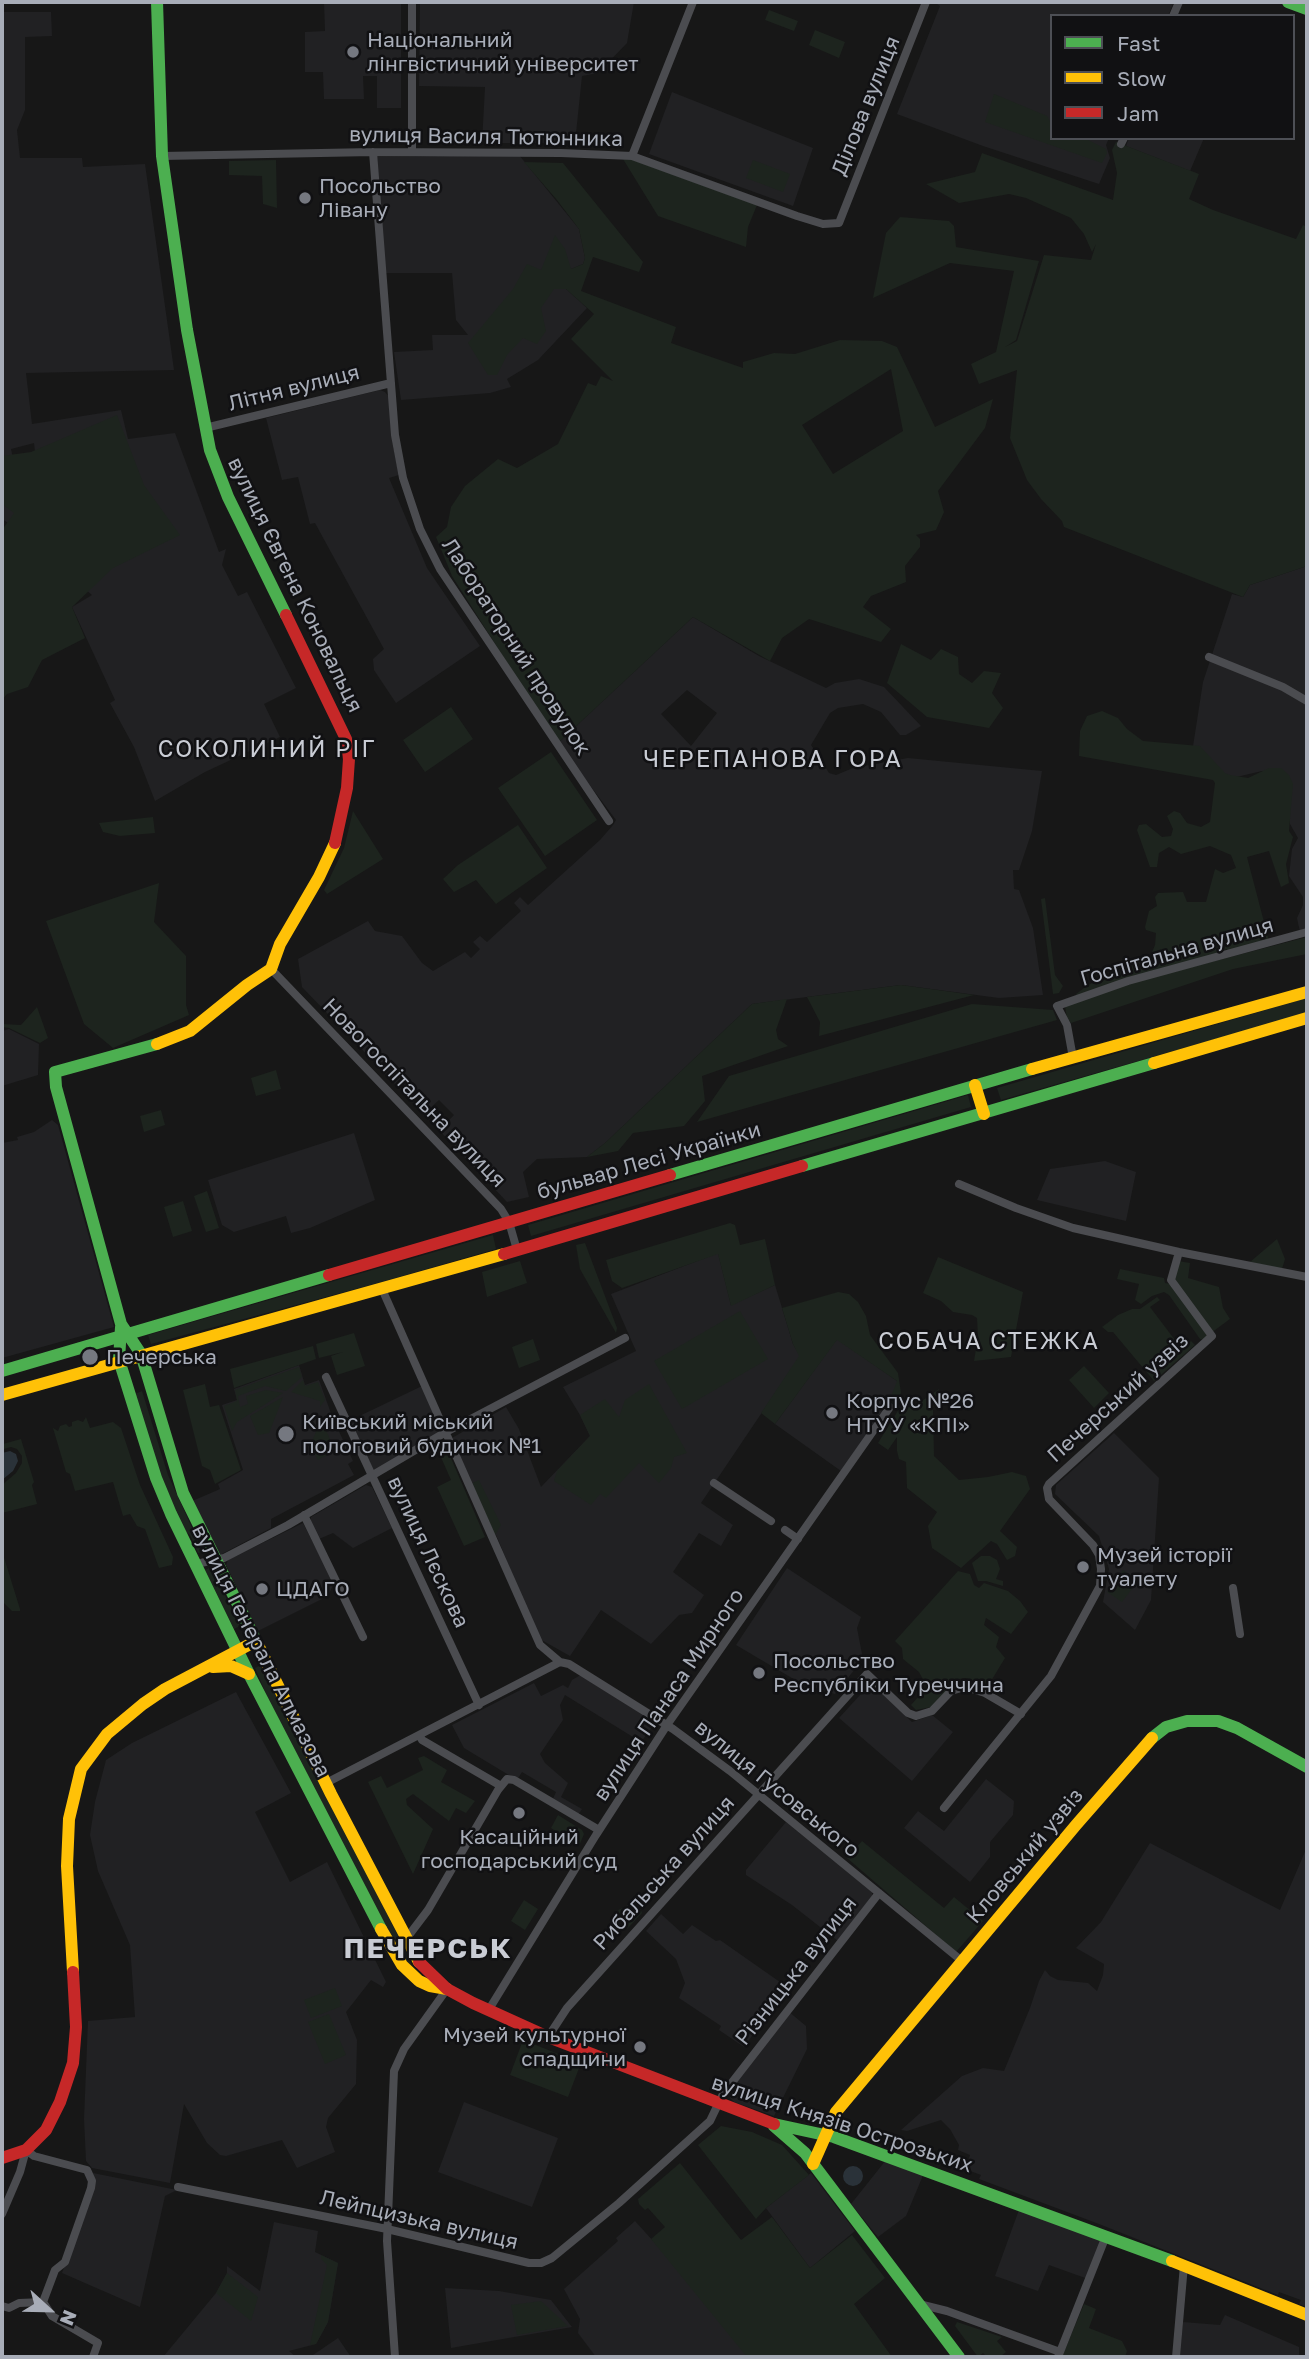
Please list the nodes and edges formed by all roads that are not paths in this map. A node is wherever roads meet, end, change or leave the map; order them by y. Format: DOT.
graph roads {
  1 [pos="158,2"];
  2 [pos="412,2"];
  3 [pos="693,2"];
  4 [pos="926,2"];
  5 [pos="1288,2"];
  6 [pos="1307,9"];
  7 [pos="373,152"];
  8 [pos="412,152"];
  9 [pos="162,156"];
  10 [pos="632,156"];
  11 [pos="839,223"];
  12 [pos="391,383"];
  13 [pos="205,428"];
  14 [pos="1209,657"];
  15 [pos="1307,701"];
  16 [pos="609,821"];
  17 [pos="1307,932"];
  18 [pos="271,969"];
  19 [pos="1307,992"];
  20 [pos="1307,1018"];
  21 [pos="1073,1058"];
  22 [pos="975,1085"];
  23 [pos="984,1114"];
  24 [pos="959,1184"];
  25 [pos="509,1222"];
  26 [pos="517,1250"];
  27 [pos="1178,1252"];
  28 [pos="1307,1276"];
  29 [pos="382,1289"];
  30 [pos="125,1337"];
  31 [pos="625,1338"];
  32 [pos="141,1354"];
  33 [pos="120,1360"];
  34 [pos="19,1366"];
  35 [pos="2,1371"];
  36 [pos="326,1377"];
  37 [pos="25,1388"];
  38 [pos="2,1395"];
  39 [pos="890,1407"];
  40 [pos="446,1432"];
  41 [pos="373,1476"];
  42 [pos="714,1483"];
  43 [pos="304,1515"];
  44 [pos="771,1521"];
  45 [pos="785,1530"];
  46 [pos="798,1539"];
  47 [pos="216,1561"];
  48 [pos="196,1564"];
  49 [pos="1233,1588"];
  50 [pos="1240,1634"];
  51 [pos="363,1637"];
  52 [pos="256,1641"];
  53 [pos="238,1650"];
  54 [pos="560,1662"];
  55 [pos="202,1669"];
  56 [pos="249,1674"];
  57 [pos="480,1705"];
  58 [pos="1021,1714"];
  59 [pos="667,1725"];
  60 [pos="420,1735"];
  61 [pos="1307,1767"];
  62 [pos="326,1783"];
  63 [pos="501,1786"];
  64 [pos="758,1795"];
  65 [pos="944,1808"];
  66 [pos="599,1830"];
  67 [pos="879,1893"];
  68 [pos="406,1938"];
  69 [pos="391,1950"];
  70 [pos="962,1961"];
  71 [pos="447,1989"];
  72 [pos="488,2011"];
  73 [pos="548,2037"];
  74 [pos="718,2104"];
  75 [pos="771,2123"];
  76 [pos="824,2135"];
  77 [pos="26,2150"];
  78 [pos="2,2158"];
  79 [pos="813,2164"];
  80 [pos="178,2187"];
  81 [pos="2,2214"];
  82 [pos="387,2229"];
  83 [pos="1106,2236"];
  84 [pos="1184,2265"];
  85 [pos="43,2302"];
  86 [pos="919,2304"];
  87 [pos="2,2306"];
  88 [pos="1307,2315"];
  89 [pos="1059,2354"];
  90 [pos="93,2357"];
  91 [pos="395,2357"];
  92 [pos="959,2357"];
  93 [pos="1176,2357"];
  1 -- 9 [label="main road, вулиця Євгена Коновальця"];
  2 -- 8 [label="street"];
  3 -- 10 [label="street"];
  4 -- 11 [label="street, Ділова вулиця"];
  5 -- 6 [label="main road"];
  7 -- 8 [label="street, вулиця Василя Тютюнника"];
  7 -- 9 [label="street, вулиця Василя Тютюнника"];
  7 -- 12 [label="street, Лабораторний провулок"];
  8 -- 10 [label="street, вулиця Василя Тютюнника"];
  9 -- 13 [label="main road, вулиця Євгена Коновальця"];
  10 -- 11 [label="street, вулиця Василя Тютюнника"];
  12 -- 13 [label="street, Літня вулиця"];
  12 -- 16 [label="street, Лабораторний провулок"];
  13 -- 18 [label="main road, вулиця Євгена Коновальця"];
  14 -- 15 [label="street"];
  17 -- 21 [label="street, Госпітальна вулиця"];
  18 -- 25 [label="street, Новогоспітальна вулиця"];
  18 -- 30 [label="main road, вулиця Генерала Алмазова"];
  19 -- 21 [label="main road, бульвар Лесі Українки"];
  20 -- 23 [label="main road"];
  21 -- 22 [label="main road, бульвар Лесі Українки"];
  22 -- 23 [label="main road"];
  22 -- 25 [label="main road, бульвар Лесі Українки"];
  23 -- 26 [label="main road"];
  24 -- 27 [label="street"];
  25 -- 26 [label="street, Новогоспітальна вулиця"];
  25 -- 30 [label="main road, бульвар Лесі Українки"];
  26 -- 29 [label="main road"];
  27 -- 28 [label="street"];
  27 -- 58 [label="street, Печерський узвіз"];
  29 -- 32 [label="main road"];
  29 -- 40 [label="street, вулиця Гусовського"];
  30 -- 32 [label="main road, вулиця Генерала Алмазова"];
  30 -- 33 [label="main road, вулиця Генерала Алмазова"];
  30 -- 34 [label="main road, бульвар Лесі Українки"];
  31 -- 40 [label="street"];
  32 -- 33 [label="main road"];
  32 -- 47 [label="main road, вулиця Генерала Алмазова"];
  33 -- 37 [label="main road"];
  33 -- 48 [label="main road, вулиця Генерала Алмазова"];
  34 -- 35 [label="main road, бульвар Лесі Українки"];
  34 -- 37 [label="main road"];
  36 -- 41 [label="street, вулиця Лєскова"];
  37 -- 38 [label="main road"];
  39 -- 46 [label="street, вулиця Панаса Мирного"];
  40 -- 41 [label="street"];
  40 -- 54 [label="street, вулиця Гусовського"];
  41 -- 43 [label="street"];
  41 -- 57 [label="street, вулиця Лєскова"];
  42 -- 44 [label="street"];
  43 -- 47 [label="street"];
  43 -- 51 [label="street"];
  45 -- 46 [label="street"];
  46 -- 59 [label="street, вулиця Панаса Мирного"];
  47 -- 48 [label="street"];
  47 -- 52 [label="main road, вулиця Генерала Алмазова"];
  48 -- 53 [label="main road, вулиця Генерала Алмазова"];
  49 -- 50 [label="street"];
  52 -- 53 [label="main road"];
  52 -- 62 [label="main road, вулиця Генерала Алмазова"];
  53 -- 55 [label="main road"];
  53 -- 56 [label="main road, вулиця Генерала Алмазова"];
  54 -- 57 [label="street"];
  54 -- 59 [label="street, вулиця Гусовського"];
  55 -- 56 [label="main road"];
  55 -- 77 [label="main road"];
  56 -- 69 [label="main road, вулиця Генерала Алмазова"];
  57 -- 60 [label="street"];
  58 -- 64 [label="street, Рибальська вулиця"];
  58 -- 65 [label="street, Печерський узвіз"];
  59 -- 64 [label="street, вулиця Гусовського"];
  59 -- 66 [label="street, вулиця Панаса Мирного"];
  60 -- 62 [label="street"];
  60 -- 63 [label="street"];
  61 -- 70 [label="main road, Кловський узвіз"];
  62 -- 68 [label="main road, вулиця Генерала Алмазова"];
  63 -- 66 [label="street"];
  63 -- 68 [label="street"];
  64 -- 67 [label="street, вулиця Гусовського"];
  64 -- 73 [label="street, Рибальська вулиця"];
  66 -- 72 [label="street, вулиця Панаса Мирного"];
  67 -- 70 [label="street, вулиця Гусовського"];
  67 -- 74 [label="street, Різницька вулиця"];
  68 -- 71 [label="main road, вулиця Князів Острозьких"];
  69 -- 71 [label="main road, вулиця Князів Острозьких"];
  70 -- 76 [label="main road, Кловський узвіз"];
  71 -- 72 [label="main road, вулиця Князів Острозьких"];
  71 -- 82 [label="street"];
  72 -- 73 [label="main road, вулиця Князів Острозьких"];
  73 -- 74 [label="main road, вулиця Князів Острозьких"];
  74 -- 75 [label="main road, вулиця Князів Острозьких"];
  74 -- 82 [label="street, Лейпцизька вулиця"];
  75 -- 76 [label="main road, вулиця Князів Острозьких"];
  75 -- 79 [label="main road"];
  76 -- 79 [label="main road, Кловський узвіз"];
  76 -- 83 [label="main road, вулиця Князів Острозьких"];
  77 -- 78 [label="main road"];
  77 -- 81 [label="street"];
  77 -- 85 [label="street"];
  79 -- 86 [label="main road"];
  80 -- 82 [label="street, Лейпцизька вулиця"];
  82 -- 91 [label="street"];
  83 -- 84 [label="main road, вулиця Князів Острозьких"];
  83 -- 89 [label="street"];
  84 -- 88 [label="main road, вулиця Князів Острозьких"];
  84 -- 93 [label="street"];
  85 -- 87 [label="street"];
  85 -- 90 [label="street"];
  86 -- 89 [label="street"];
  86 -- 92 [label="main road"];
}
